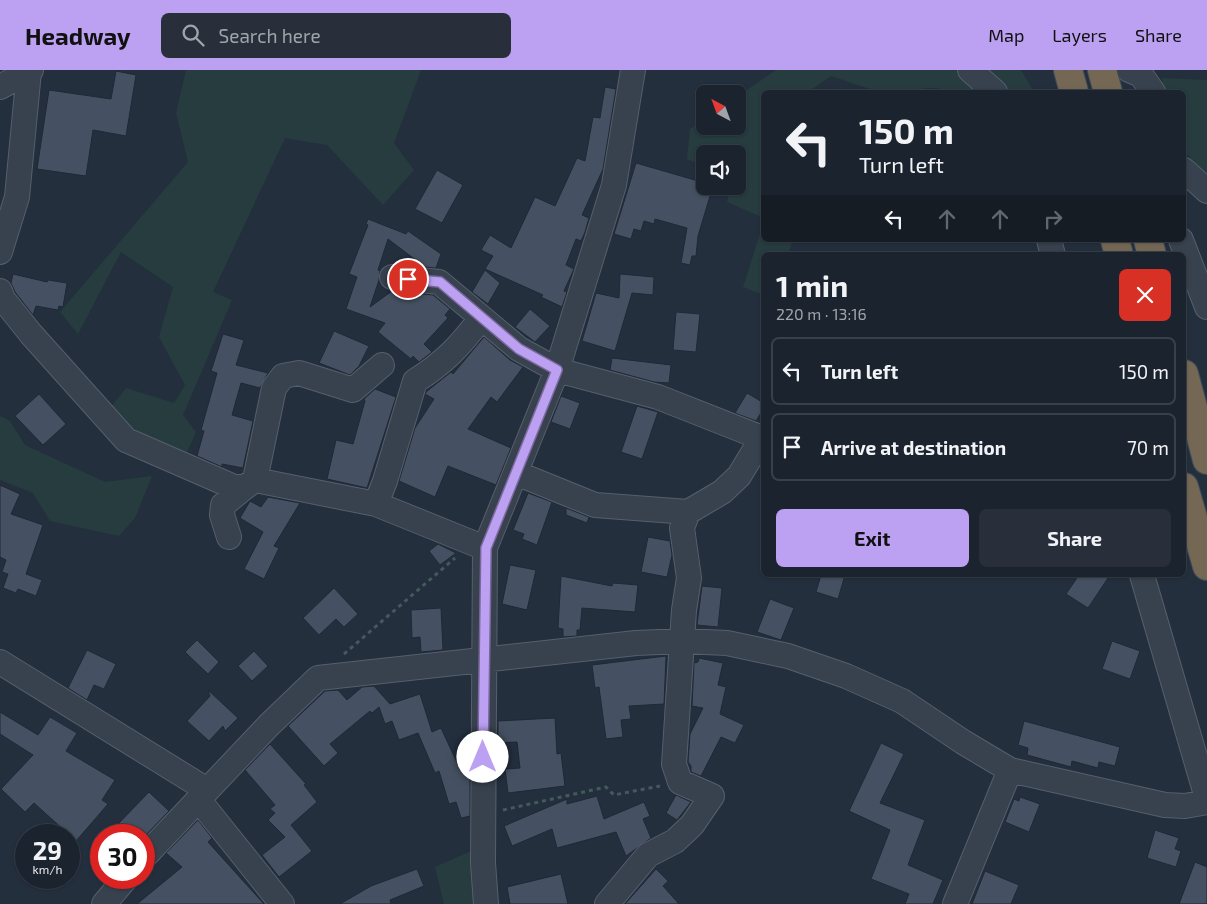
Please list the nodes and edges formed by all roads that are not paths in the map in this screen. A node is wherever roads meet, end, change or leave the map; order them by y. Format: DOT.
graph roads {
  1 [pos="633,70"];
  2 [pos="970,70"];
  3 [pos="1068,70"];
  4 [pos="1102,70"];
  5 [pos="30,71"];
  6 [pos="0,87"];
  7 [pos="993,90"];
  8 [pos="1073,90"];
  9 [pos="1107,90"];
  10 [pos="1186,172"];
  11 [pos="1207,191"];
  12 [pos="0,252"];
  13 [pos="1186,253"];
  14 [pos="392,277"];
  15 [pos="0,290"];
  16 [pos="1207,308"];
  17 [pos="481,318"];
  18 [pos="382,365"];
  19 [pos="557,370"];
  20 [pos="1186,381"];
  21 [pos="761,438"];
  22 [pos="761,440"];
  23 [pos="1207,460"];
  24 [pos="516,473"];
  25 [pos="250,483"];
  26 [pos="1186,494"];
  27 [pos="376,504"];
  28 [pos="688,512"];
  29 [pos="229,537"];
  30 [pos="479,545"];
  31 [pos="1207,566"];
  32 [pos="1143,577"];
  33 [pos="683,641"];
  34 [pos="484,661"];
  35 [pos="0,662"];
  36 [pos="1010,770"];
  37 [pos="202,795"];
  38 [pos="1207,798"];
  39 [pos="1207,802"];
  40 [pos="155,846"];
  41 [pos="117,889"];
  42 [pos="104,904"];
  43 [pos="282,904"];
  44 [pos="486,904"];
  45 [pos="606,904"];
  46 [pos="955,904"];
  1 -- 19 [label="street"];
  2 -- 7 [label="street"];
  3 -- 8 [label="highway"];
  4 -- 9 [label="highway"];
  5 -- 6 [label="street"];
  5 -- 12 [label="street"];
  10 -- 11 [label="street"];
  13 -- 16 [label="street"];
  14 -- 17 [label="street"];
  15 -- 25 [label="street"];
  17 -- 19 [label="street"];
  17 -- 27 [label="street"];
  18 -- 25 [label="street"];
  19 -- 21 [label="street"];
  19 -- 24 [label="street"];
  20 -- 23 [label="highway"];
  22 -- 28 [label="street"];
  24 -- 28 [label="street"];
  24 -- 30 [label="street"];
  25 -- 27 [label="street"];
  25 -- 29 [label="street"];
  26 -- 31 [label="highway"];
  27 -- 30 [label="street"];
  28 -- 33 [label="street"];
  30 -- 34 [label="street"];
  32 -- 38 [label="street"];
  33 -- 34 [label="street"];
  33 -- 36 [label="street"];
  33 -- 45 [label="street"];
  34 -- 37 [label="street"];
  34 -- 44 [label="street"];
  35 -- 37 [label="street"];
  36 -- 39 [label="street"];
  36 -- 46 [label="street"];
  37 -- 40 [label="street"];
  37 -- 43 [label="street"];
  41 -- 42 [label="street"];
}
